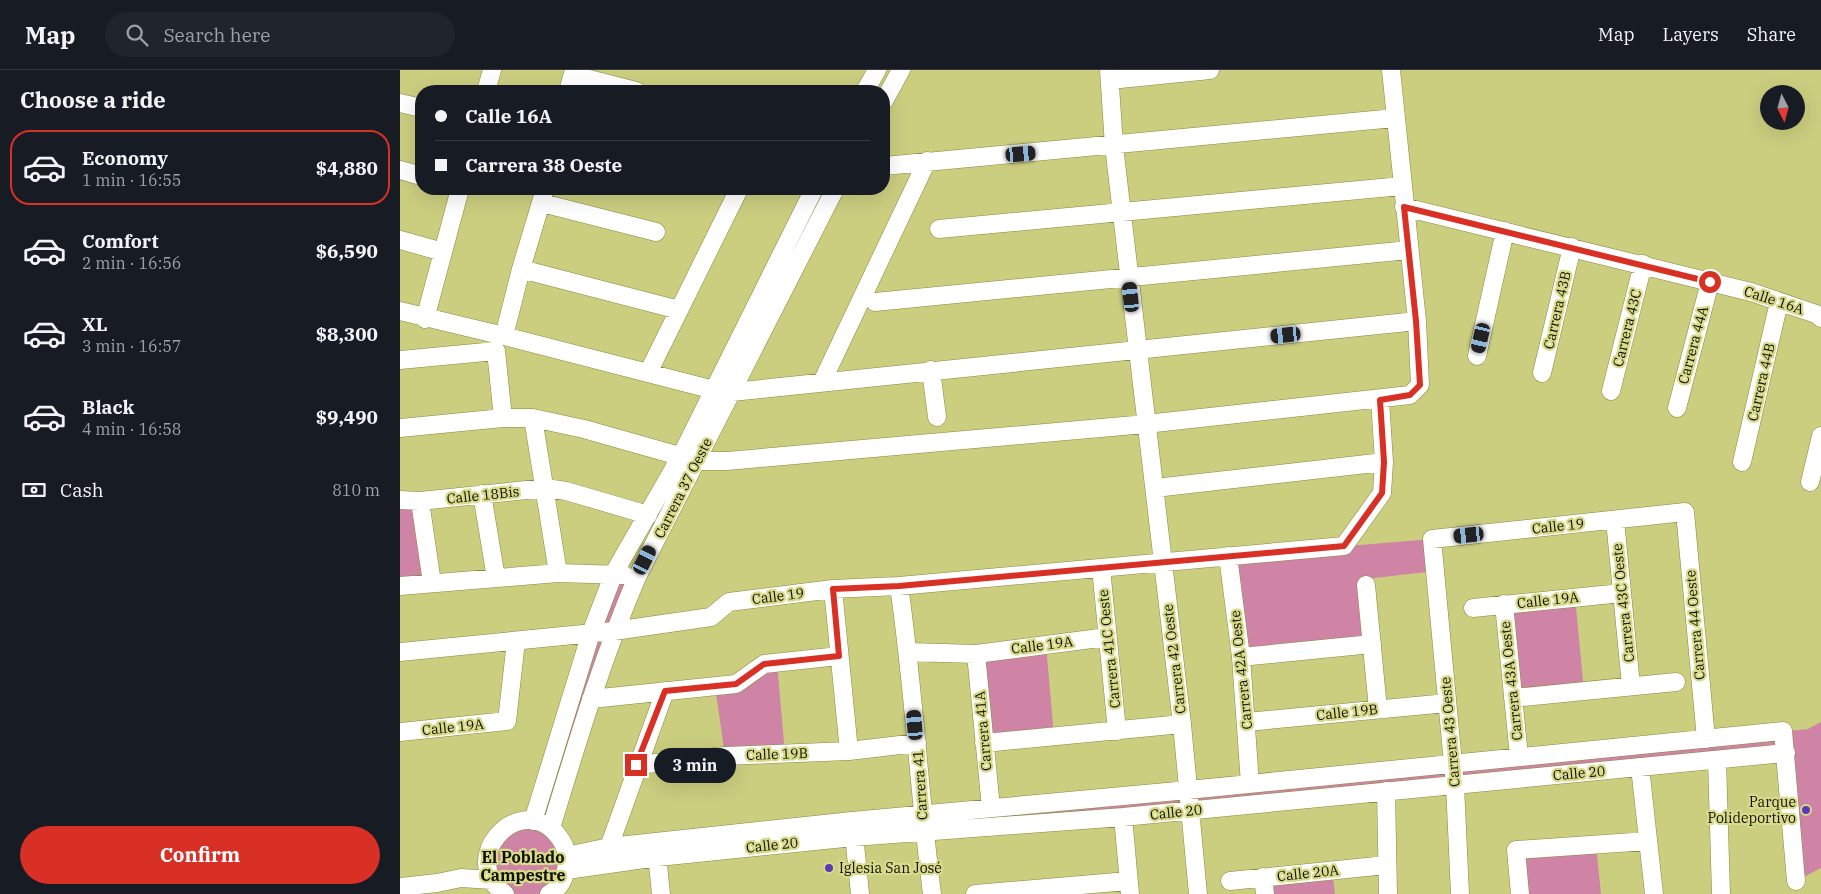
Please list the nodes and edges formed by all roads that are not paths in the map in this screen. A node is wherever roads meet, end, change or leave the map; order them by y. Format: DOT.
graph roads {
  1 [pos="492,70"];
  2 [pos="877,70"];
  3 [pos="901,70"];
  4 [pos="1210,70"];
  5 [pos="1390,70"];
  6 [pos="1110,75"];
  7 [pos="572,79"];
  8 [pos="488,85"];
  9 [pos="604,85"];
  10 [pos="868,85"];
  11 [pos="890,90"];
  12 [pos="400,102"];
  13 [pos="415,106"];
  14 [pos="1395,118"];
  15 [pos="1114,146"];
  16 [pos="927,161"];
  17 [pos="890,165"];
  18 [pos="400,170"];
  19 [pos="415,174"];
  20 [pos="1402,186"];
  21 [pos="458,195"];
  22 [pos="735,195"];
  23 [pos="811,195"];
  24 [pos="832,195"];
  25 [pos="543,196"];
  26 [pos="1404,207"];
  27 [pos="1123,213"];
  28 [pos="939,229"];
  29 [pos="1505,231"];
  30 [pos="656,232"];
  31 [pos="400,240"];
  32 [pos="1572,247"];
  33 [pos="1409,250"];
  34 [pos="443,252"];
  35 [pos="1643,264"];
  36 [pos="521,269"];
  37 [pos="1129,279"];
  38 [pos="1710,282"];
  39 [pos="875,302"];
  40 [pos="1780,302"];
  41 [pos="679,310"];
  42 [pos="400,311"];
  43 [pos="1821,318"];
  44 [pos="425,319"];
  45 [pos="1416,321"];
  46 [pos="504,336"];
  47 [pos="1137,350"];
  48 [pos="1477,356"];
  49 [pos="400,360"];
  50 [pos="931,370"];
  51 [pos="648,373"];
  52 [pos="1542,373"];
  53 [pos="822,382"];
  54 [pos="714,390"];
  55 [pos="732,392"];
  56 [pos="1610,392"];
  57 [pos="1380,400"];
  58 [pos="1677,408"];
  59 [pos="937,417"];
  60 [pos="503,418"];
  61 [pos="533,418"];
  62 [pos="1146,424"];
  63 [pos="400,428"];
  64 [pos="1821,436"];
  65 [pos="689,459"];
  66 [pos="1384,462"];
  67 [pos="1742,462"];
  68 [pos="1810,482"];
  69 [pos="546,488"];
  70 [pos="1155,488"];
  71 [pos="482,494"];
  72 [pos="400,500"];
  73 [pos="420,501"];
  74 [pos="1685,512"];
  75 [pos="648,515"];
  76 [pos="1615,520"];
  77 [pos="1432,539"];
  78 [pos="1228,556"];
  79 [pos="1163,562"];
  80 [pos="1101,568"];
  81 [pos="558,573"];
  82 [pos="614,573"];
  83 [pos="637,577"];
  84 [pos="496,578"];
  85 [pos="432,583"];
  86 [pos="1366,585"];
  87 [pos="400,586"];
  88 [pos="899,586"];
  89 [pos="833,589"];
  90 [pos="1622,593"];
  91 [pos="1504,604"];
  92 [pos="1473,608"];
  93 [pos="614,631"];
  94 [pos="591,633"];
  95 [pos="1107,637"];
  96 [pos="516,641"];
  97 [pos="1372,644"];
  98 [pos="400,652"];
  99 [pos="908,652"];
  100 [pos="976,654"];
  101 [pos="839,656"];
  102 [pos="1241,657"];
  103 [pos="1676,682"];
  104 [pos="1631,686"];
  105 [pos="665,691"];
  106 [pos="1513,698"];
  107 [pos="591,699"];
  108 [pos="1447,703"];
  109 [pos="1378,709"];
  110 [pos="1247,722"];
  111 [pos="1182,724"];
  112 [pos="1116,730"];
  113 [pos="400,732"];
  114 [pos="1706,739"];
  115 [pos="917,743"];
  116 [pos="984,743"];
  117 [pos="849,751"];
  118 [pos="1786,753"];
  119 [pos="1519,757"];
  120 [pos="1717,760"];
  121 [pos="1453,764"];
  122 [pos="636,765"];
  123 [pos="1640,767"];
  124 [pos="1250,784"];
  125 [pos="1455,785"];
  126 [pos="1188,790"];
  127 [pos="1386,791"];
  128 [pos="991,808"];
  129 [pos="1191,810"];
  130 [pos="1123,817"];
  131 [pos="533,821"];
  132 [pos="923,823"];
  133 [pos="551,828"];
  134 [pos="853,829"];
  135 [pos="1648,841"];
  136 [pos="609,847"];
  137 [pos="657,849"];
  138 [pos="487,858"];
  139 [pos="567,863"];
  140 [pos="1386,865"];
  141 [pos="461,878"];
  142 [pos="492,880"];
  143 [pos="1230,880"];
  144 [pos="1796,881"];
  145 [pos="1264,886"];
  146 [pos="400,887"];
  147 [pos="1129,887"];
  148 [pos="435,889"];
  149 [pos="993,893"];
  150 [pos="504,894"];
  151 [pos="549,894"];
  152 [pos="661,894"];
  153 [pos="860,894"];
  154 [pos="932,894"];
  155 [pos="975,894"];
  156 [pos="1198,894"];
  157 [pos="1388,894"];
  158 [pos="1460,894"];
  159 [pos="1520,894"];
  160 [pos="1654,894"];
  161 [pos="1721,894"];
  1 -- 8 [label="street"];
  2 -- 10 [label="street"];
  3 -- 11 [label="street"];
  4 -- 6 [label="street"];
  5 -- 14 [label="street"];
  6 -- 15 [label="street, Carrera 42 Oeste"];
  7 -- 9 [label="street"];
  12 -- 13 [label="street"];
  14 -- 15 [label="street"];
  14 -- 20 [label="street"];
  15 -- 16 [label="street"];
  15 -- 27 [label="street, Carrera 42 Oeste"];
  16 -- 17 [label="street"];
  16 -- 53 [label="street"];
  18 -- 19 [label="street"];
  20 -- 26 [label="street"];
  20 -- 27 [label="street"];
  21 -- 34 [label="street"];
  22 -- 41 [label="street"];
  23 -- 54 [label="street, Carrera 37 Oeste"];
  24 -- 55 [label="street, Carrera 37 Oeste"];
  25 -- 30 [label="street"];
  25 -- 36 [label="street"];
  26 -- 29 [label="street, Calle 16A"];
  26 -- 33 [label="street"];
  27 -- 28 [label="street"];
  27 -- 37 [label="street, Carrera 42 Oeste"];
  29 -- 32 [label="street, Calle 16A"];
  29 -- 48 [label="street"];
  31 -- 34 [label="street"];
  32 -- 35 [label="street, Calle 16A"];
  32 -- 52 [label="street, Carrera 43B"];
  33 -- 37 [label="street"];
  33 -- 45 [label="street"];
  34 -- 44 [label="street"];
  35 -- 38 [label="street, Calle 16A"];
  35 -- 56 [label="street, Carrera 43C"];
  36 -- 41 [label="street"];
  36 -- 46 [label="street"];
  37 -- 39 [label="street"];
  37 -- 47 [label="street, Carrera 42 Oeste"];
  38 -- 40 [label="street, Calle 16A"];
  38 -- 58 [label="street, Carrera 44A"];
  40 -- 43 [label="street, Calle 16A"];
  40 -- 67 [label="street, Carrera 44B"];
  41 -- 51 [label="street"];
  42 -- 44 [label="street"];
  44 -- 46 [label="street"];
  45 -- 47 [label="street"];
  45 -- 57 [label="street"];
  46 -- 51 [label="street"];
  47 -- 50 [label="street"];
  47 -- 62 [label="street, Carrera 42 Oeste"];
  49 -- 60 [label="street"];
  50 -- 53 [label="street"];
  50 -- 59 [label="street"];
  51 -- 54 [label="street"];
  53 -- 55 [label="street"];
  54 -- 65 [label="street, Carrera 37 Oeste"];
  55 -- 65 [label="street, Carrera 37 Oeste"];
  57 -- 62 [label="street"];
  57 -- 66 [label="street, Calle 19"];
  60 -- 61 [label="street"];
  60 -- 63 [label="street"];
  61 -- 65 [label="street"];
  61 -- 69 [label="street"];
  62 -- 65 [label="street"];
  62 -- 70 [label="street, Carrera 42 Oeste"];
  64 -- 68 [label="street"];
  65 -- 75 [label="street, Carrera 37 Oeste"];
  65 -- 83 [label="street, Carrera 37 Oeste"];
  66 -- 70 [label="street"];
  66 -- 78 [label="street, Calle 19"];
  69 -- 71 [label="street, Calle 18Bis"];
  69 -- 75 [label="street, Calle 18Bis"];
  69 -- 81 [label="street"];
  70 -- 79 [label="street, Carrera 42 Oeste"];
  71 -- 73 [label="street, Calle 18Bis"];
  71 -- 84 [label="street"];
  72 -- 73 [label="street, Calle 18Bis"];
  73 -- 85 [label="street"];
  74 -- 76 [label="street, Calle 19"];
  74 -- 114 [label="street, Carrera 44 Oeste"];
  75 -- 82 [label="street, Carrera 37 Oeste"];
  76 -- 77 [label="street, Calle 19"];
  76 -- 90 [label="street, Carrera 43C Oeste"];
  77 -- 108 [label="street, Carrera 43 Oeste"];
  78 -- 79 [label="street, Calle 19"];
  78 -- 102 [label="street, Carrera 42A Oeste"];
  79 -- 80 [label="street, Calle 19"];
  79 -- 111 [label="street, Carrera 42 Oeste"];
  80 -- 88 [label="street, Calle 19"];
  80 -- 95 [label="street, Carrera 41C Oeste"];
  81 -- 82 [label="street"];
  81 -- 84 [label="street"];
  82 -- 83 [label="street"];
  82 -- 94 [label="street, Carrera 37 Oeste"];
  83 -- 93 [label="street, Carrera 37 Oeste"];
  84 -- 85 [label="street"];
  85 -- 87 [label="street"];
  86 -- 97 [label="street"];
  88 -- 89 [label="street, Calle 19"];
  88 -- 99 [label="street, Carrera 41"];
  89 -- 93 [label="street, Calle 19"];
  89 -- 101 [label="street"];
  90 -- 91 [label="street, Calle 19A"];
  90 -- 104 [label="street, Carrera 43C Oeste"];
  91 -- 92 [label="street, Calle 19A"];
  91 -- 106 [label="street, Carrera 43A Oeste"];
  93 -- 94 [label="street, Calle 19"];
  93 -- 107 [label="street, Carrera 37 Oeste"];
  94 -- 96 [label="street, Calle 19"];
  94 -- 131 [label="street, Carrera 37 Oeste"];
  95 -- 100 [label="street, Calle 19A"];
  95 -- 112 [label="street, Carrera 41C Oeste"];
  96 -- 98 [label="street, Calle 19"];
  96 -- 113 [label="street, Calle 19A"];
  97 -- 102 [label="street"];
  97 -- 109 [label="street"];
  99 -- 100 [label="street, Calle 19A"];
  99 -- 115 [label="street, Carrera 41"];
  100 -- 116 [label="street, Carrera 41A"];
  101 -- 105 [label="street"];
  101 -- 117 [label="street"];
  102 -- 110 [label="street, Carrera 42A Oeste"];
  103 -- 104 [label="street"];
  104 -- 106 [label="street"];
  105 -- 107 [label="street"];
  105 -- 122 [label="street"];
  106 -- 119 [label="street, Carrera 43A Oeste"];
  107 -- 133 [label="street, Carrera 37 Oeste"];
  108 -- 109 [label="street, Calle 19B"];
  108 -- 121 [label="street, Carrera 43 Oeste"];
  109 -- 110 [label="street, Calle 19B"];
  110 -- 124 [label="street, Carrera 42A Oeste"];
  111 -- 112 [label="street"];
  111 -- 126 [label="street, Carrera 42 Oeste"];
  112 -- 116 [label="street"];
  114 -- 118 [label="street, Calle 20"];
  114 -- 119 [label="street, Calle 20"];
  115 -- 117 [label="street, Calle 19B"];
  115 -- 132 [label="street, Carrera 41"];
  116 -- 128 [label="street, Carrera 41A"];
  117 -- 122 [label="street, Calle 19B"];
  118 -- 120 [label="street, Calle 20"];
  118 -- 144 [label="street"];
  119 -- 121 [label="street, Calle 20"];
  120 -- 123 [label="street, Calle 20"];
  120 -- 161 [label="street"];
  121 -- 124 [label="street, Calle 20"];
  121 -- 125 [label="street, Carrera 43 Oeste"];
  122 -- 136 [label="street"];
  123 -- 125 [label="street, Calle 20"];
  123 -- 135 [label="street"];
  124 -- 126 [label="street, Calle 20"];
  125 -- 127 [label="street, Calle 20"];
  125 -- 158 [label="street, Carrera 43 Oeste"];
  126 -- 128 [label="street, Calle 20"];
  126 -- 129 [label="street, Carrera 42 Oeste"];
  127 -- 129 [label="street, Calle 20"];
  127 -- 140 [label="street"];
  128 -- 132 [label="street, Calle 20"];
  129 -- 130 [label="street, Calle 20"];
  129 -- 156 [label="street, Carrera 42 Oeste"];
  130 -- 132 [label="street, Calle 20"];
  130 -- 147 [label="street"];
  131 -- 133 [label="street"];
  131 -- 138 [label="street"];
  132 -- 134 [label="street, Calle 20"];
  132 -- 154 [label="street, Carrera 41"];
  133 -- 139 [label="street"];
  134 -- 137 [label="street, Calle 20"];
  134 -- 153 [label="street"];
  135 -- 159 [label="street"];
  135 -- 160 [label="street"];
  136 -- 137 [label="street, Calle 20"];
  136 -- 139 [label="street, Calle 20"];
  137 -- 139 [label="street, Calle 20"];
  137 -- 152 [label="street"];
  138 -- 141 [label="street"];
  138 -- 142 [label="street"];
  139 -- 151 [label="street"];
  140 -- 145 [label="street, Calle 20A"];
  140 -- 157 [label="street"];
  141 -- 142 [label="street"];
  141 -- 148 [label="street"];
  142 -- 150 [label="street"];
  143 -- 145 [label="street, Calle 20A"];
  146 -- 148 [label="street"];
  147 -- 149 [label="street"];
  149 -- 155 [label="street"];
}
